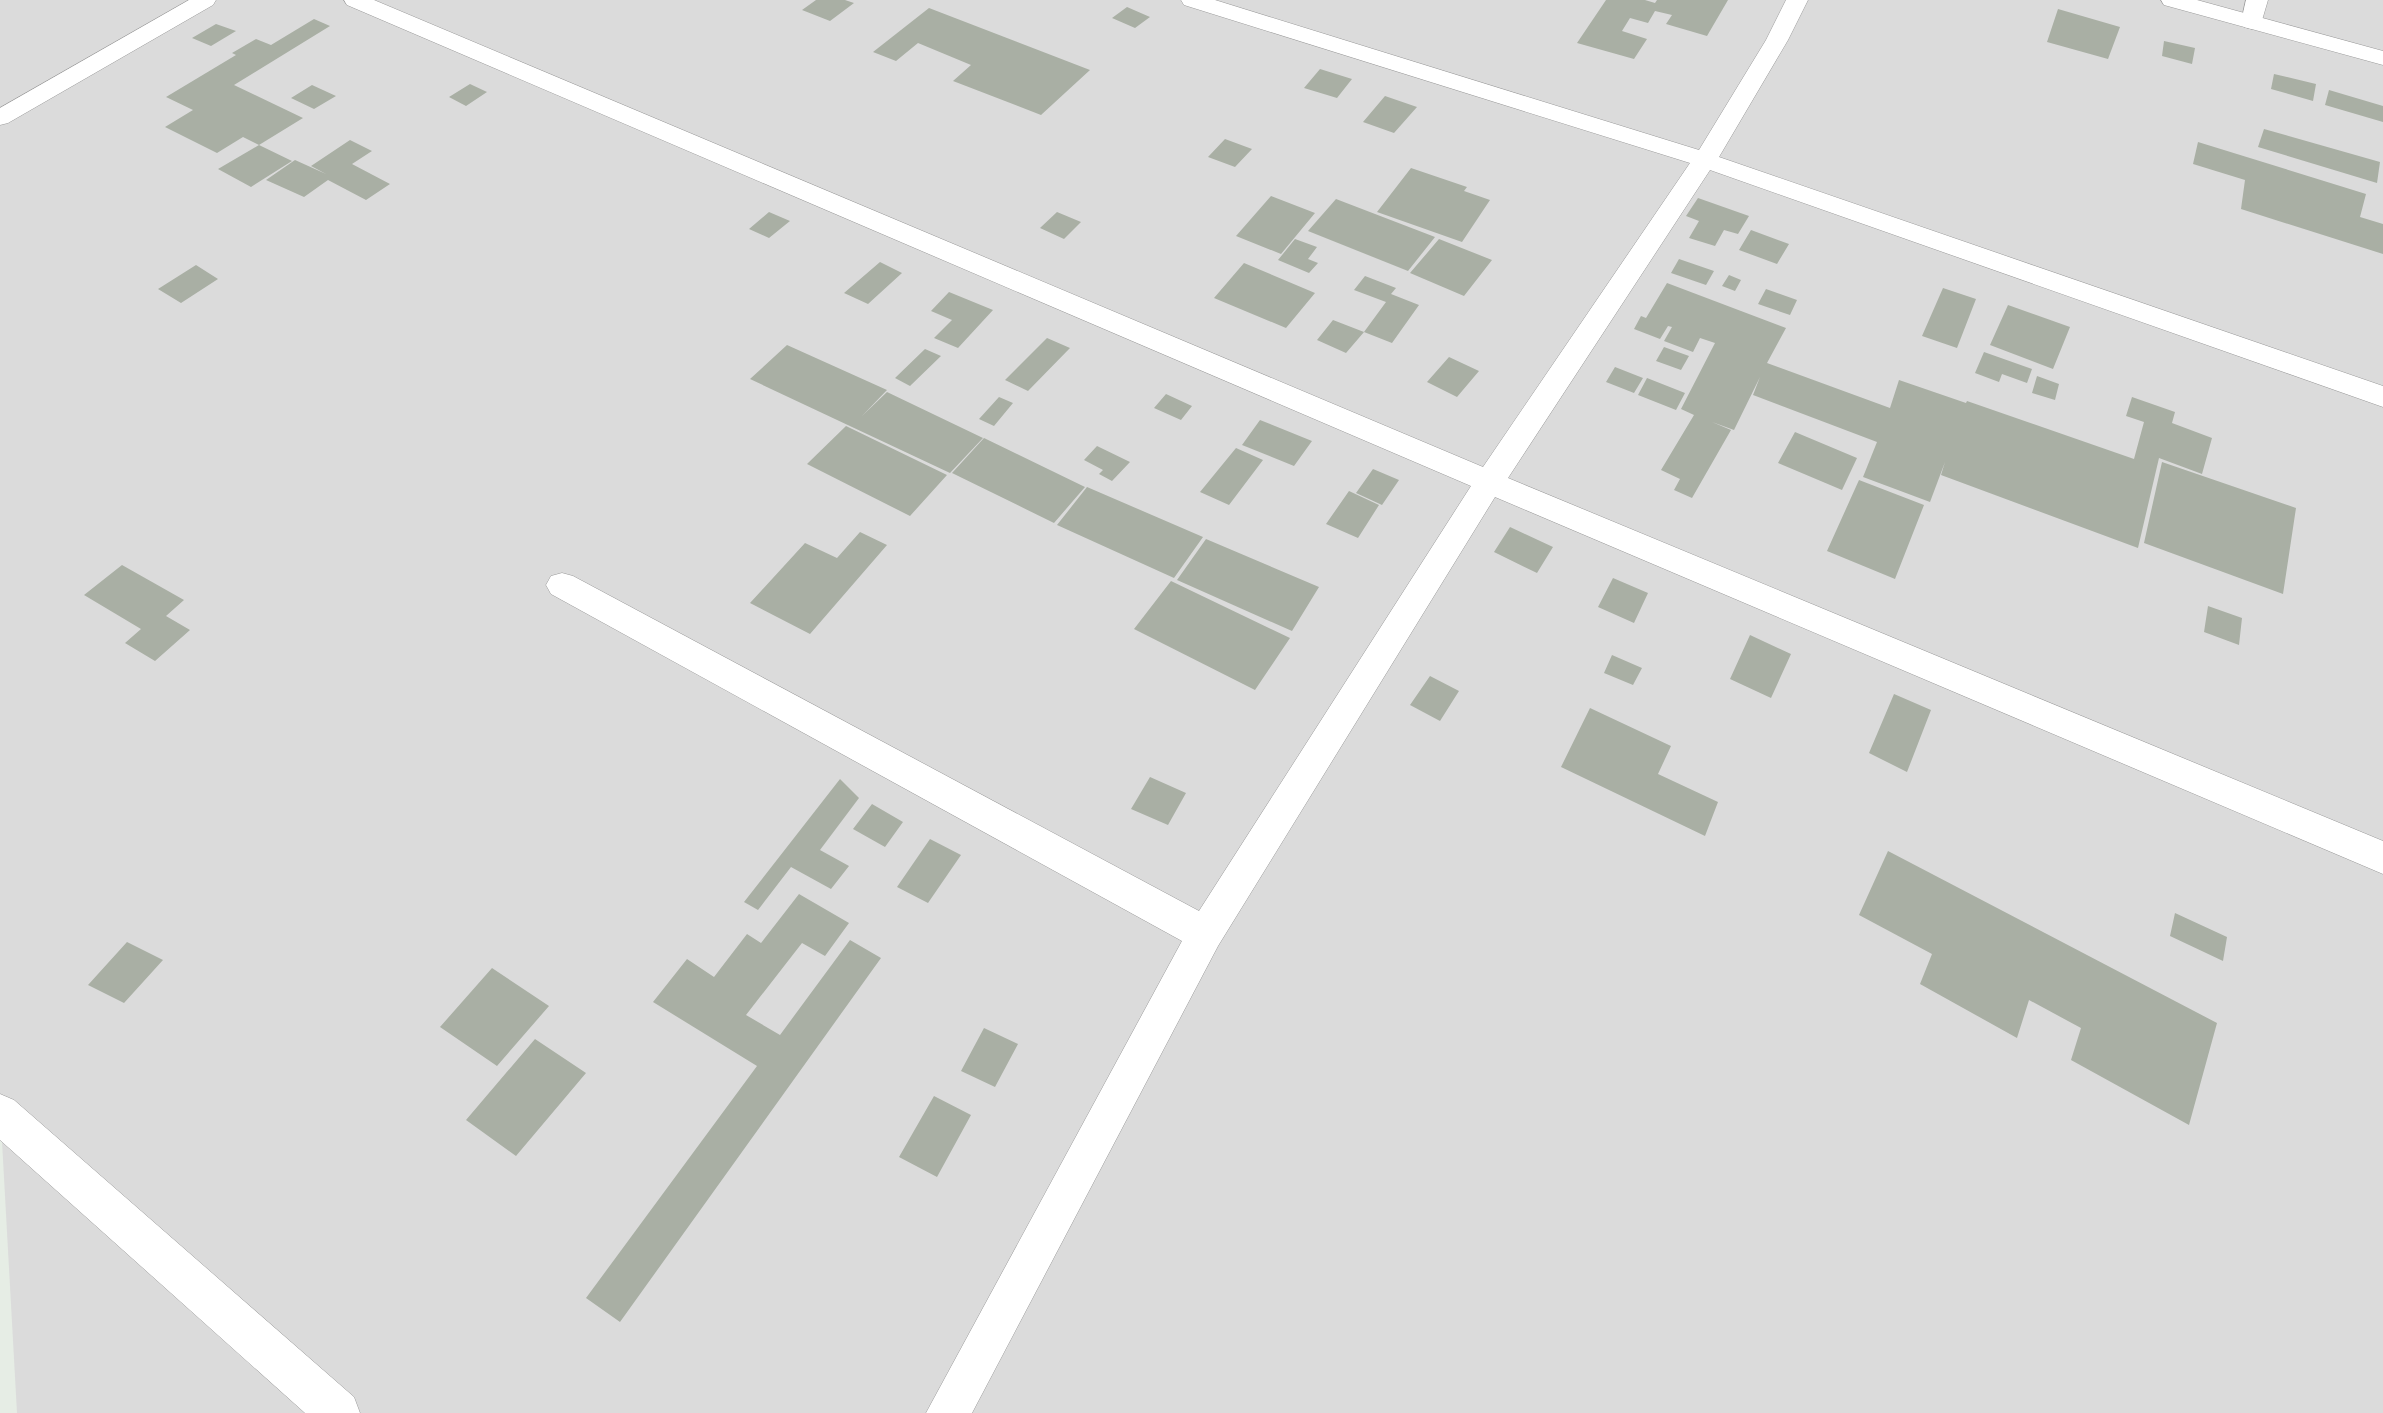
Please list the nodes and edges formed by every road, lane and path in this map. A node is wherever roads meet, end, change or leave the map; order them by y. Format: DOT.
graph roads {
  1 [pos="205,0"];
  2 [pos="355,0"];
  3 [pos="1192,0"];
  4 [pos="1797,0"];
  5 [pos="2172,0"];
  6 [pos="2257,0"];
  7 [pos="2252,22"];
  8 [pos="2383,58"];
  9 [pos="0,118"];
  10 [pos="1705,160"];
  11 [pos="2383,397"];
  12 [pos="1490,482"];
  13 [pos="562,585"];
  14 [pos="2383,858"];
  15 [pos="1205,934"];
  16 [pos="0,1114"];
  17 [pos="338,1413"];
  18 [pos="948,1413"];
  1 -- 9 [label="street"];
  2 -- 12 [label="street"];
  3 -- 10 [label="street"];
  4 -- 10 [label="street"];
  5 -- 7 [label="street"];
  6 -- 7 [label="street"];
  7 -- 8 [label="street"];
  10 -- 11 [label="street"];
  10 -- 12 [label="street"];
  12 -- 14 [label="street"];
  12 -- 15 [label="street"];
  13 -- 15 [label="street"];
  15 -- 18 [label="street"];
  16 -- 17 [label="street"];
}
